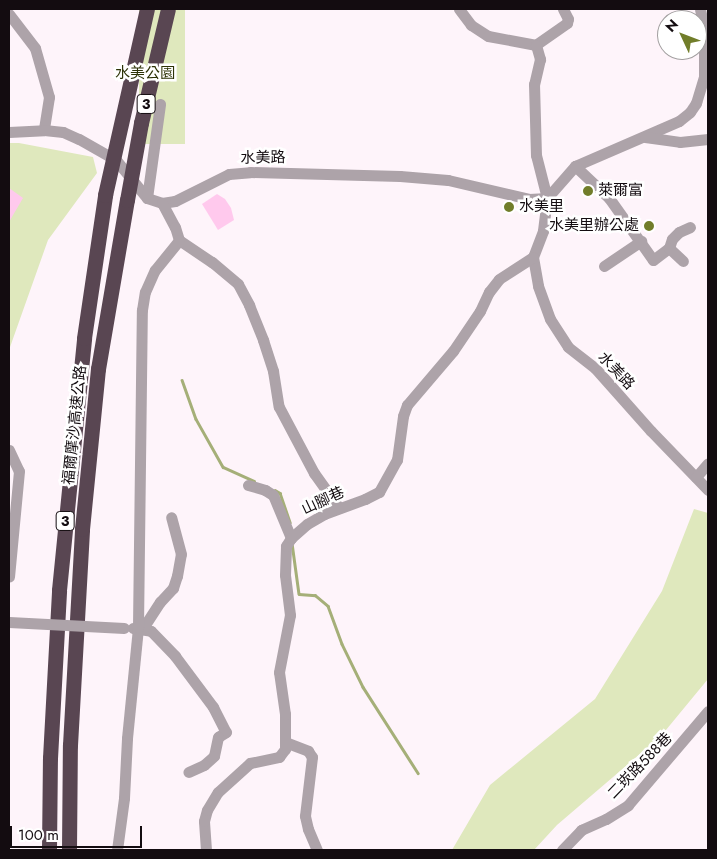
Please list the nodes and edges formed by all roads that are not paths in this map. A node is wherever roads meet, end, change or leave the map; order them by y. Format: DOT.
graph roads {
  1 [pos="147,9"];
  2 [pos="168,9"];
  3 [pos="459,9"];
  4 [pos="563,9"];
  5 [pos="9,14"];
  6 [pos="536,45"];
  7 [pos="705,60"];
  8 [pos="160,104"];
  9 [pos="44,130"];
  10 [pos="9,132"];
  11 [pos="645,137"];
  12 [pos="708,139"];
  13 [pos="575,166"];
  14 [pos="147,198"];
  15 [pos="548,198"];
  16 [pos="162,203"];
  17 [pos="690,227"];
  18 [pos="179,240"];
  19 [pos="641,241"];
  20 [pos="669,248"];
  21 [pos="533,257"];
  22 [pos="683,261"];
  23 [pos="604,266"];
  24 [pos="9,450"];
  25 [pos="708,463"];
  26 [pos="696,477"];
  27 [pos="248,486"];
  28 [pos="708,490"];
  29 [pos="339,508"];
  30 [pos="171,517"];
  31 [pos="290,538"];
  32 [pos="9,577"];
  33 [pos="9,622"];
  34 [pos="140,628"];
  35 [pos="708,711"];
  36 [pos="285,742"];
  37 [pos="188,772"];
  38 [pos="49,850"];
  39 [pos="68,850"];
  40 [pos="117,850"];
  41 [pos="206,850"];
  42 [pos="317,850"];
  43 [pos="562,850"];
  1 -- 38 [label="highway, 福爾摩沙高速公路 / 3, bridge"];
  2 -- 39 [label="highway, 福爾摩沙高速公路 / 3, bridge"];
  3 -- 6 [label="street"];
  4 -- 6 [label="street"];
  5 -- 9 [label="street"];
  6 -- 15 [label="street"];
  7 -- 11 [label="street"];
  8 -- 14 [label="street"];
  9 -- 10 [label="street"];
  9 -- 14 [label="street"];
  11 -- 12 [label="street"];
  11 -- 13 [label="street"];
  13 -- 15 [label="street"];
  13 -- 19 [label="street"];
  14 -- 16 [label="street"];
  15 -- 16 [label="street, 水美路"];
  15 -- 21 [label="street"];
  16 -- 18 [label="street"];
  17 -- 20 [label="street"];
  18 -- 29 [label="street"];
  18 -- 34 [label="street"];
  19 -- 20 [label="street"];
  19 -- 23 [label="street"];
  20 -- 22 [label="street"];
  21 -- 26 [label="street, 水美路"];
  21 -- 29 [label="street, 山腳巷"];
  24 -- 32 [label="street"];
  25 -- 26 [label="street"];
  26 -- 28 [label="street, 水美路"];
  27 -- 31 [label="street"];
  29 -- 31 [label="street, 山腳巷"];
  30 -- 34 [label="street"];
  31 -- 36 [label="street"];
  33 -- 34 [label="street, bridge"];
  34 -- 37 [label="street"];
  34 -- 40 [label="street"];
  35 -- 43 [label="street, 二崁路588巷"];
  36 -- 41 [label="street"];
  36 -- 42 [label="street"];
}
